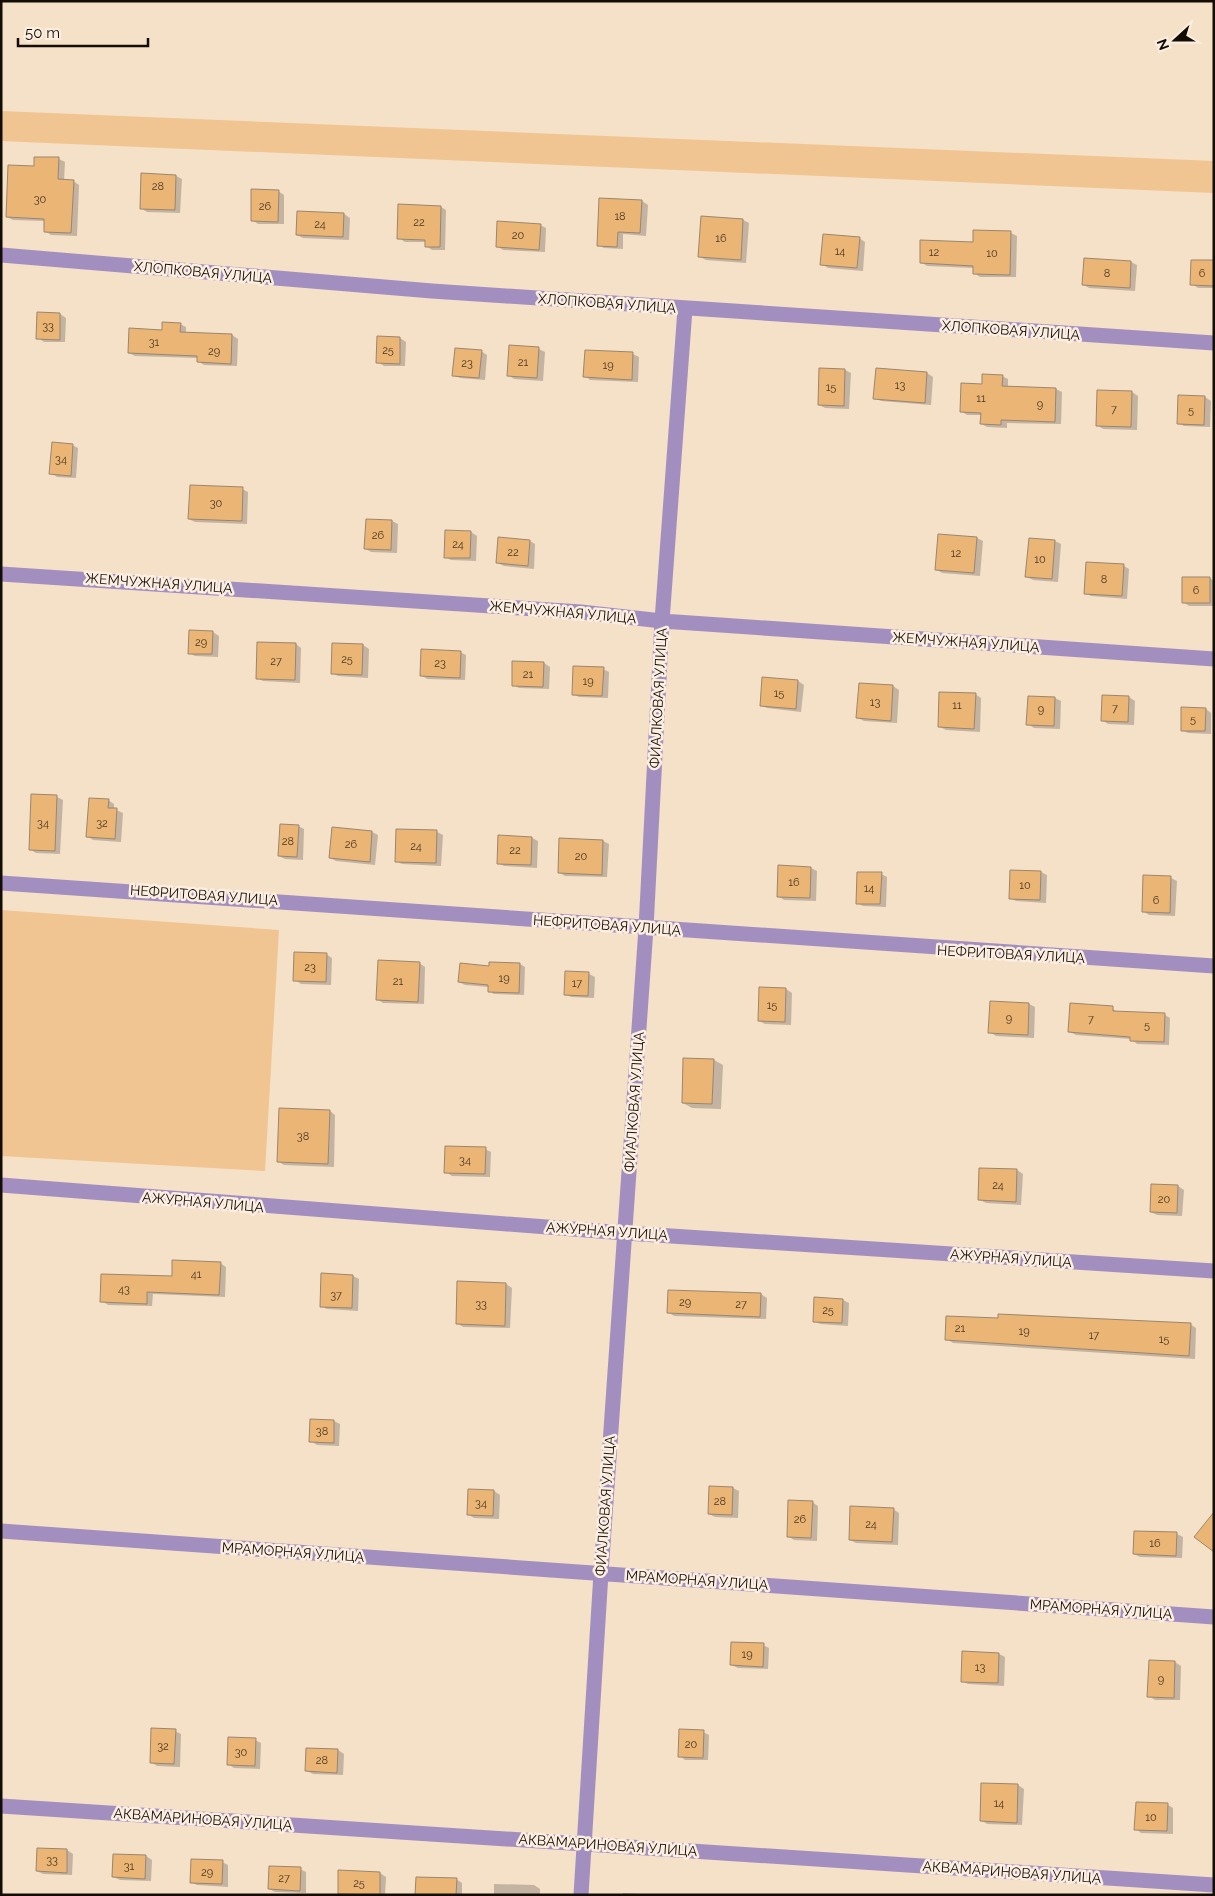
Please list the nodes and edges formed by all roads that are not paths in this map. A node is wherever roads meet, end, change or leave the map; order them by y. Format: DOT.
graph roads {
  1 [pos="1,255"];
  2 [pos="685,309"];
  3 [pos="1214,343"];
  4 [pos="1,574"];
  5 [pos="662,621"];
  6 [pos="1214,659"];
  7 [pos="1,883"];
  8 [pos="646,928"];
  9 [pos="1214,966"];
  10 [pos="1,1185"];
  11 [pos="625,1232"];
  12 [pos="1214,1271"];
  13 [pos="1,1531"];
  14 [pos="600,1573"];
  15 [pos="1214,1617"];
  16 [pos="1,1806"];
  17 [pos="585,1843"];
  18 [pos="1214,1885"];
  19 [pos="581,1895"];
  1 -- 2 [label="street, ХЛОПКОВАЯ УЛИЦА"];
  2 -- 3 [label="street, ХЛОПКОВАЯ УЛИЦА"];
  2 -- 5 [label="street, ФИАЛКОВАЯ УЛИЦА"];
  4 -- 5 [label="street, ЖЕМЧУЖНАЯ УЛИЦА"];
  5 -- 6 [label="street, ЖЕМЧУЖНАЯ УЛИЦА"];
  5 -- 8 [label="street, ФИАЛКОВАЯ УЛИЦА"];
  7 -- 8 [label="street, НЕФРИТОВАЯ УЛИЦА"];
  8 -- 9 [label="street, НЕФРИТОВАЯ УЛИЦА"];
  8 -- 11 [label="street, ФИАЛКОВАЯ УЛИЦА"];
  10 -- 11 [label="street, АЖУРНАЯ УЛИЦА"];
  11 -- 12 [label="street, АЖУРНАЯ УЛИЦА"];
  11 -- 14 [label="street, ФИАЛКОВАЯ УЛИЦА"];
  13 -- 14 [label="street, МРАМОРНАЯ УЛИЦА"];
  14 -- 15 [label="street, МРАМОРНАЯ УЛИЦА"];
  14 -- 17 [label="street, ФИАЛКОВАЯ УЛИЦА"];
  16 -- 17 [label="street, АКВАМАРИНОВАЯ УЛИЦА"];
  17 -- 18 [label="street, АКВАМАРИНОВАЯ УЛИЦА"];
  17 -- 19 [label="street, ФИАЛКОВАЯ УЛИЦА"];
}
